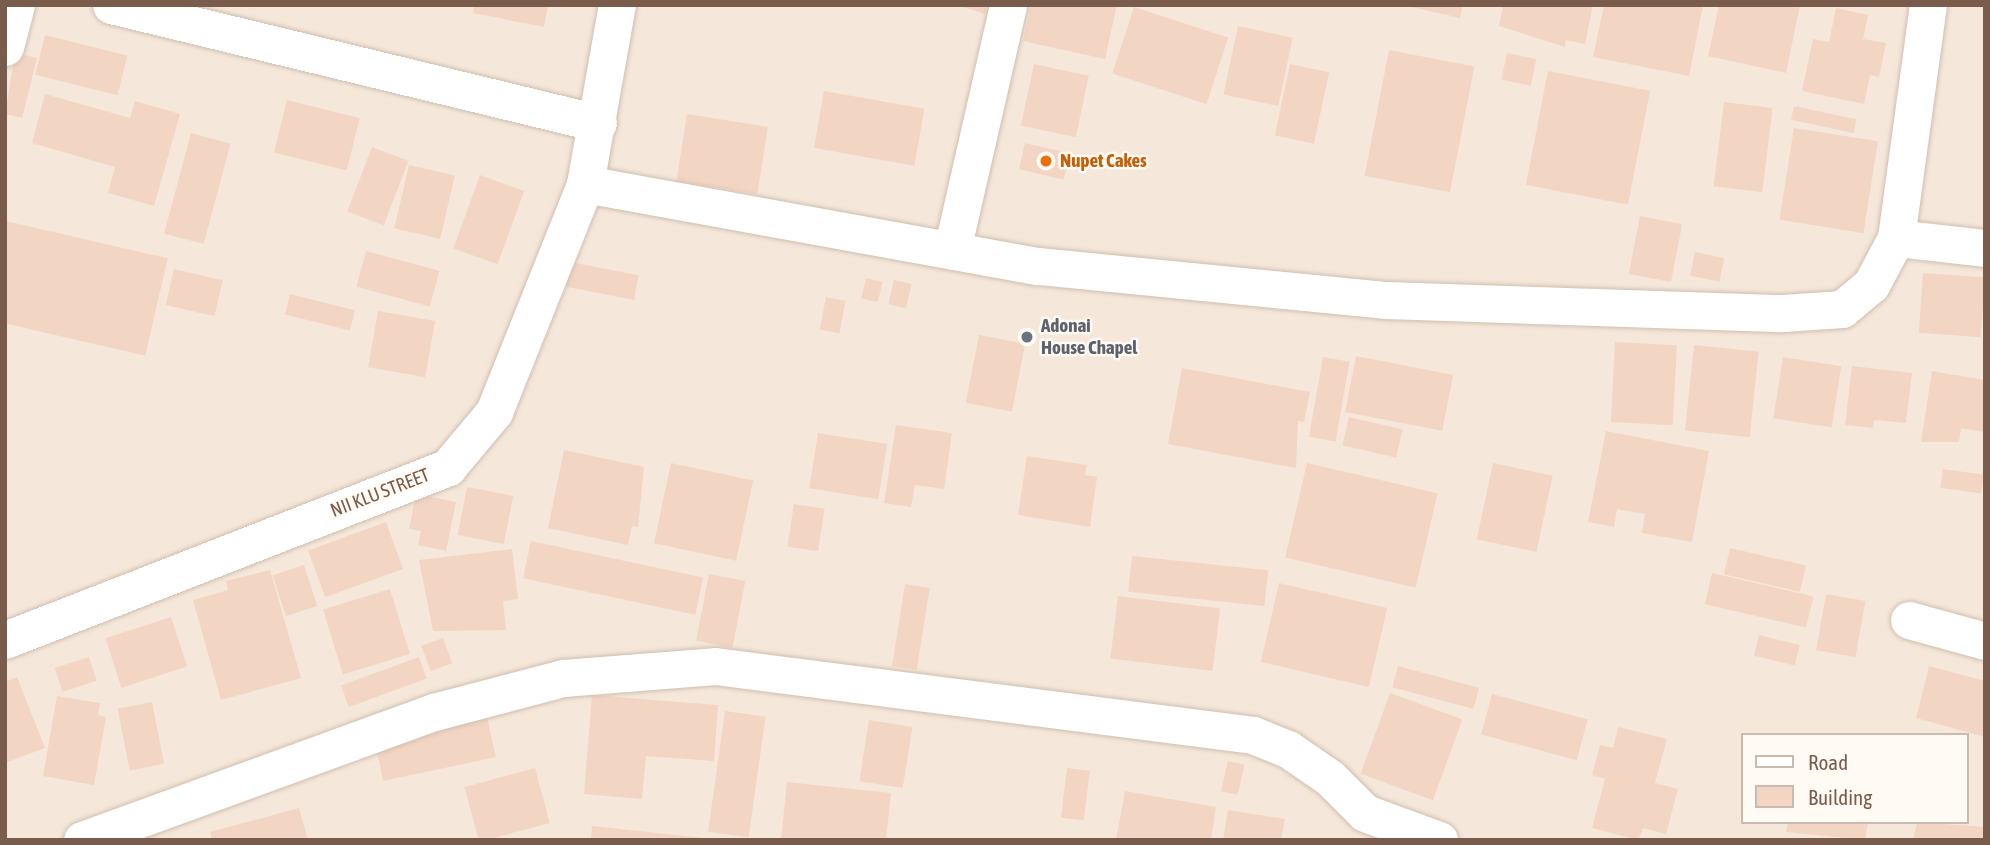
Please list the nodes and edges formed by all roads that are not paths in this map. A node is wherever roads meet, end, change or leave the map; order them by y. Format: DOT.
graph roads {
  1 [pos="16,5"];
  2 [pos="111,5"];
  3 [pos="617,5"];
  4 [pos="1008,5"];
  5 [pos="1928,5"];
  6 [pos="5,47"];
  7 [pos="598,123"];
  8 [pos="585,184"];
  9 [pos="1896,238"];
  10 [pos="1985,248"];
  11 [pos="952,250"];
  12 [pos="1909,620"];
  13 [pos="5,640"];
  14 [pos="1985,641"];
  15 [pos="82,840"];
  16 [pos="1439,840"];
  1 -- 6 [label="street"];
  2 -- 7 [label="street"];
  3 -- 7 [label="street, NII KLU STREET"];
  4 -- 11 [label="street"];
  5 -- 9 [label="street"];
  7 -- 8 [label="street, NII KLU STREET"];
  8 -- 11 [label="street"];
  8 -- 13 [label="street, NII KLU STREET"];
  9 -- 10 [label="street"];
  9 -- 11 [label="street"];
  12 -- 14 [label="street"];
  15 -- 16 [label="street"];
}
